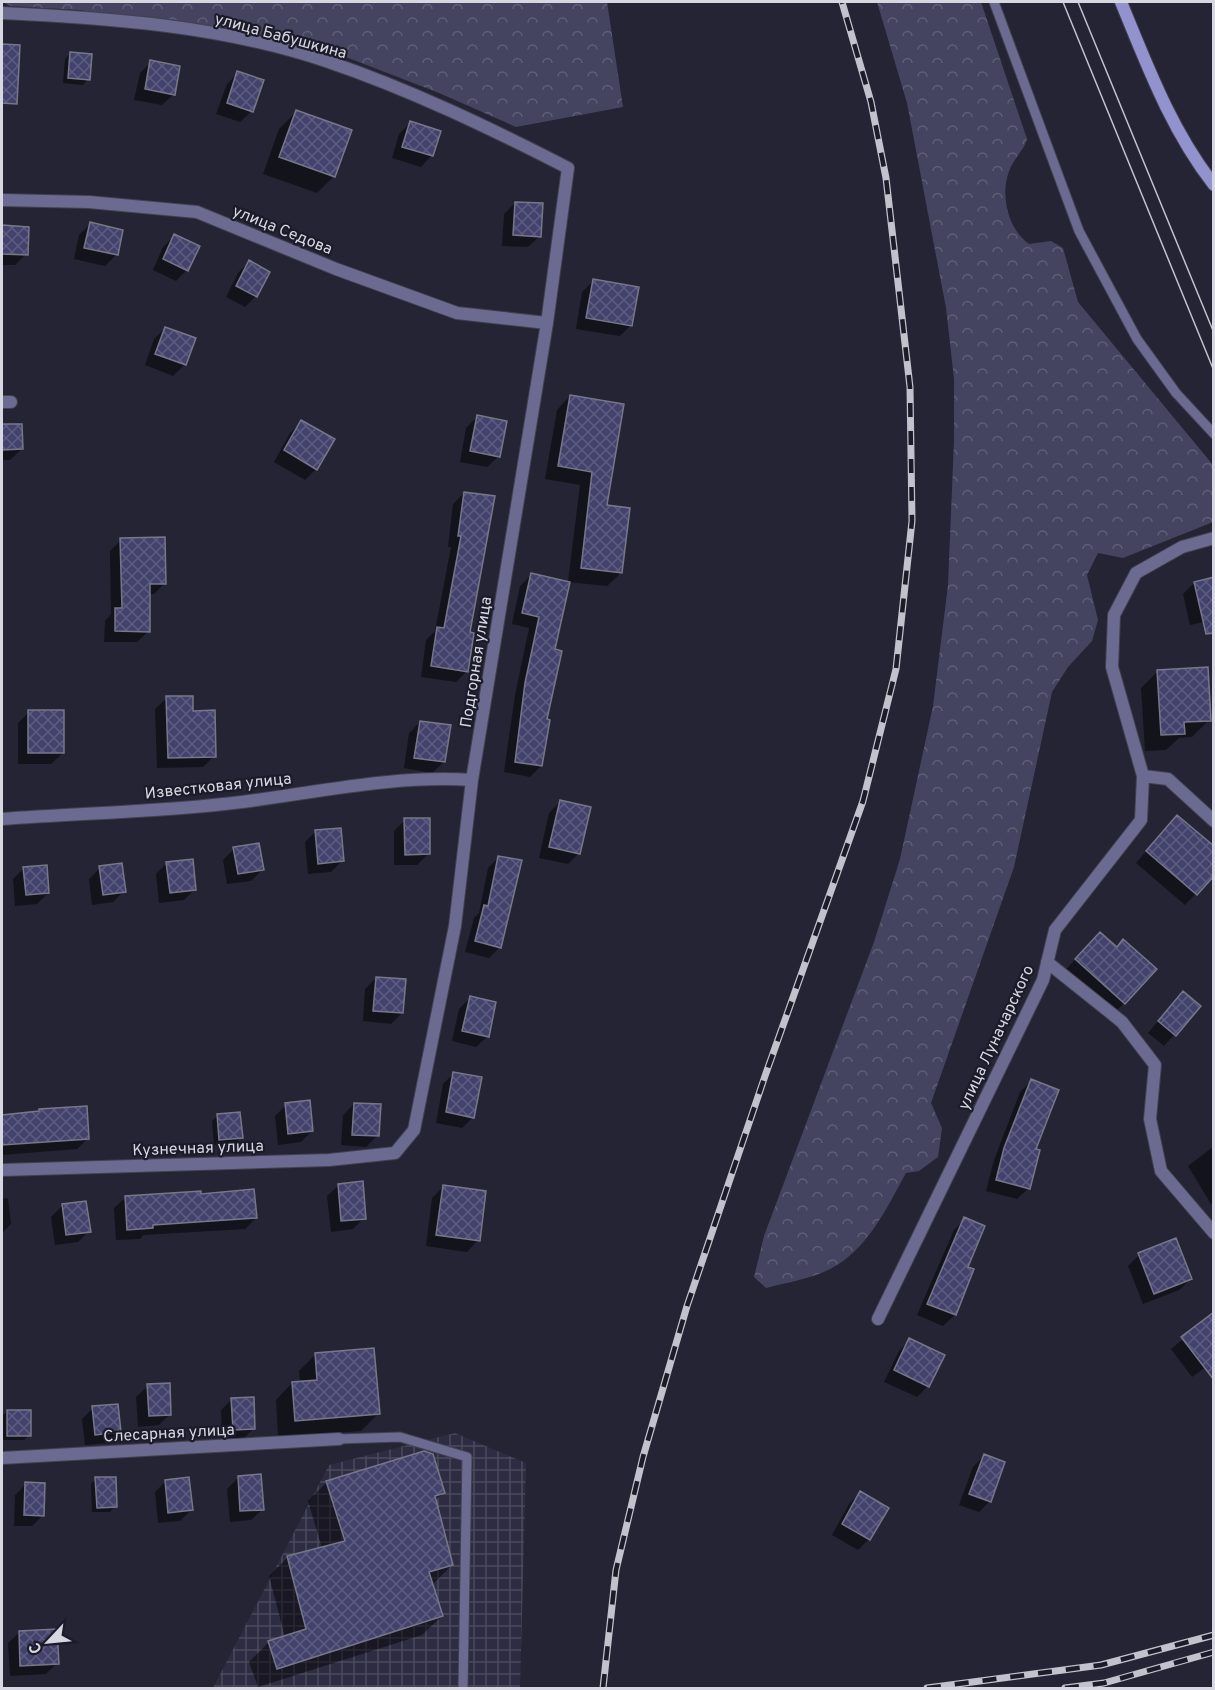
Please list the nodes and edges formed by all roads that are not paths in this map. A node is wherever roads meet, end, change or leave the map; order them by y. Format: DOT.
graph roads {
  1 [pos="994,2"];
  2 [pos="1121,2"];
  3 [pos="2,13"];
  4 [pos="568,168"];
  5 [pos="1214,185"];
  6 [pos="2,200"];
  7 [pos="547,323"];
  8 [pos="1214,434"];
  9 [pos="1214,538"];
  10 [pos="1143,776"];
  11 [pos="472,780"];
  12 [pos="2,819"];
  13 [pos="1214,821"];
  14 [pos="1047,962"];
  15 [pos="395,1153"];
  16 [pos="2,1170"];
  17 [pos="1214,1233"];
  18 [pos="878,1319"];
  19 [pos="339,1439"];
  20 [pos="2,1458"];
  21 [pos="463,1689"];
  1 -- 8 [label="lane"];
  2 -- 5 [label="main road"];
  3 -- 4 [label="street, улица Бабушкина"];
  4 -- 7 [label="street, Подгорная улица"];
  6 -- 7 [label="street, улица Седова"];
  7 -- 11 [label="street, Подгорная улица"];
  9 -- 10 [label="street, улица Луначарского"];
  10 -- 13 [label="street"];
  10 -- 14 [label="street, улица Луначарского"];
  11 -- 12 [label="street, Известковая улица"];
  11 -- 15 [label="street, Подгорная улица"];
  14 -- 17 [label="street"];
  14 -- 18 [label="street, улица Луначарского"];
  15 -- 16 [label="street, Кузнечная улица"];
  19 -- 20 [label="street, Слесарная улица"];
  19 -- 21 [label="lane"];
}
